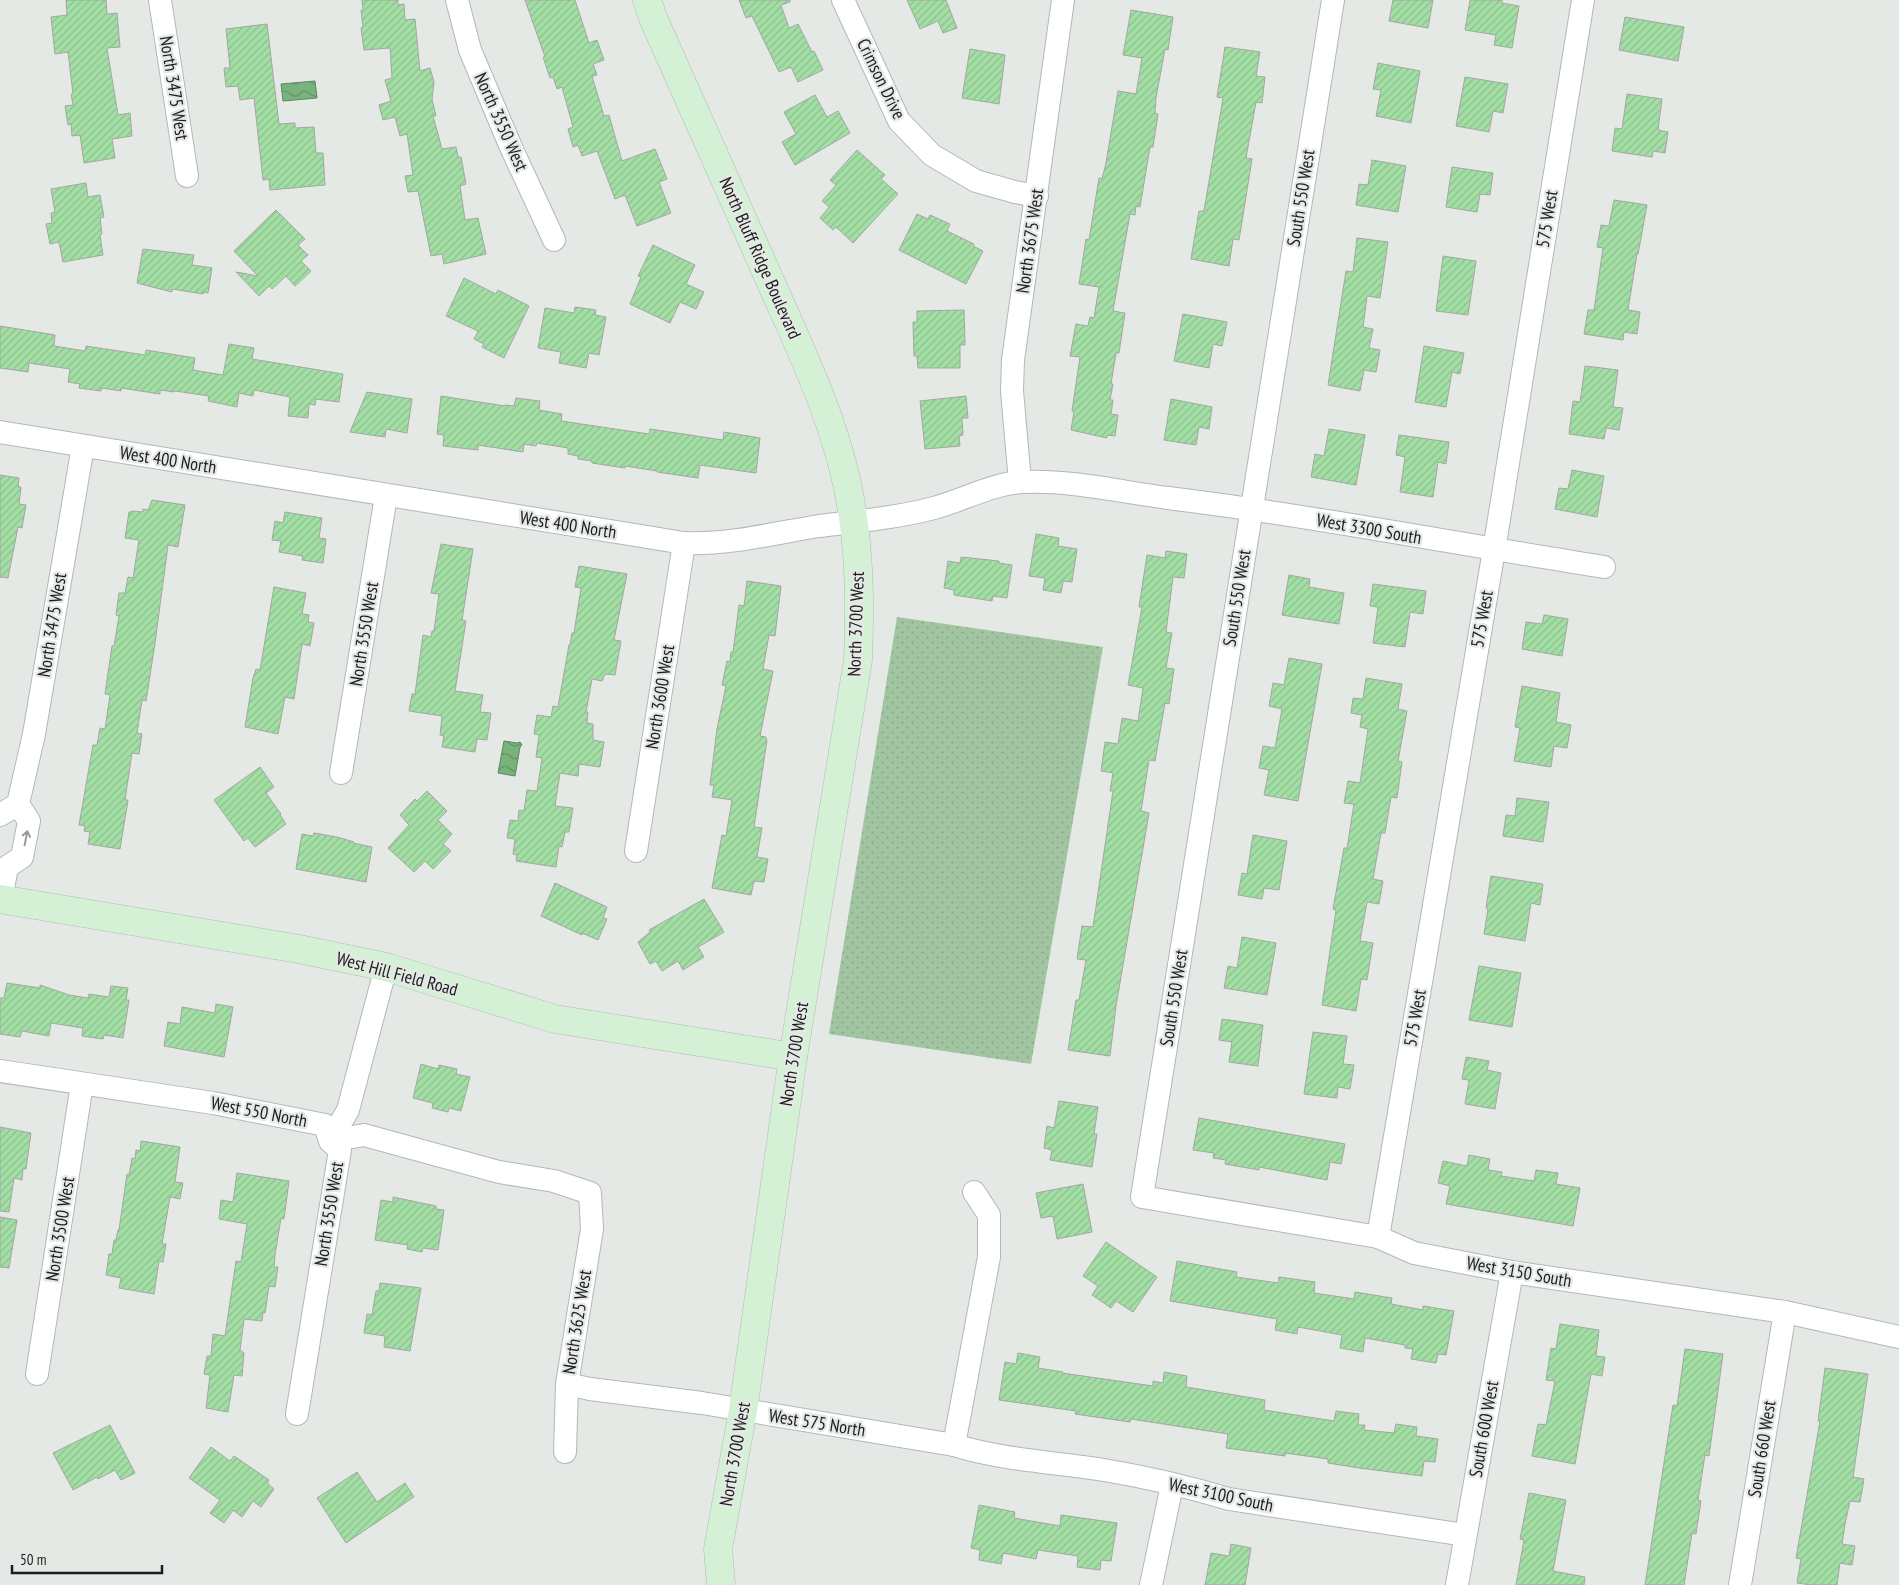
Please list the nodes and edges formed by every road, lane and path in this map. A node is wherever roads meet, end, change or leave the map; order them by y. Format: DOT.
graph roads {
  1 [pos="160,0"];
  2 [pos="457,0"];
  3 [pos="647,0"];
  4 [pos="843,0"];
  5 [pos="1063,0"];
  6 [pos="1333,0"];
  7 [pos="1583,0"];
  8 [pos="187,176"];
  9 [pos="1037,196"];
  10 [pos="554,240"];
  11 [pos="0,432"];
  12 [pos="82,446"];
  13 [pos="1020,482"];
  14 [pos="1133,494"];
  15 [pos="386,496"];
  16 [pos="1251,509"];
  17 [pos="854,522"];
  18 [pos="684,543"];
  19 [pos="1494,550"];
  20 [pos="1604,567"];
  21 [pos="341,773"];
  22 [pos="9,809"];
  23 [pos="636,852"];
  24 [pos="3,863"];
  25 [pos="0,899"];
  26 [pos="386,967"];
  27 [pos="793,1057"];
  28 [pos="0,1071"];
  29 [pos="82,1084"];
  30 [pos="330,1141"];
  31 [pos="974,1192"];
  32 [pos="1142,1197"];
  33 [pos="1378,1237"];
  34 [pos="1512,1272"];
  35 [pos="1785,1312"];
  36 [pos="1899,1337"];
  37 [pos="38,1374"];
  38 [pos="567,1384"];
  39 [pos="742,1410"];
  40 [pos="297,1414"];
  41 [pos="954,1445"];
  42 [pos="565,1452"];
  43 [pos="978,1452"];
  44 [pos="1172,1485"];
  45 [pos="1465,1535"];
  46 [pos="721,1585"];
  47 [pos="1151,1585"];
  48 [pos="1457,1585"];
  49 [pos="1740,1585"];
  1 -- 8 [label="street, North 3475 West"];
  2 -- 10 [label="street, North 3550 West"];
  3 -- 17 [label="street, North Bluff Ridge Boulevard"];
  4 -- 9 [label="street, Crimson Drive"];
  5 -- 9 [label="street, North 3675 West"];
  6 -- 16 [label="street, South 550 West"];
  7 -- 19 [label="street, 575 West"];
  9 -- 13 [label="street, North 3675 West"];
  11 -- 12 [label="street, West 400 North"];
  12 -- 15 [label="street, West 400 North"];
  12 -- 22 [label="street, North 3475 West"];
  13 -- 14 [label="street, West 400 North"];
  13 -- 17 [label="street, West 400 North"];
  14 -- 16 [label="street, West 3300 South"];
  15 -- 18 [label="street, West 400 North"];
  15 -- 21 [label="street, North 3550 West"];
  16 -- 19 [label="street, West 3300 South"];
  16 -- 32 [label="street, South 550 West"];
  17 -- 18 [label="street, West 400 North"];
  17 -- 27 [label="street, North 3700 West"];
  18 -- 23 [label="street, North 3600 West"];
  19 -- 20 [label="street, West 3300 South"];
  19 -- 33 [label="street, 575 West"];
  24 -- 22 [label="street, North 3475 West, one-way"];
  24 -- 25 [label="street, North 3475 West"];
  25 -- 26 [label="street, West Hill Field Road"];
  26 -- 27 [label="street, West Hill Field Road"];
  26 -- 30 [label="street, North 3550 West"];
  27 -- 39 [label="street, North 3700 West"];
  28 -- 29 [label="street, West 550 North"];
  29 -- 30 [label="street, West 550 North"];
  29 -- 37 [label="street, North 3500 West"];
  30 -- 38 [label="street, North 3625 West"];
  30 -- 40 [label="street, North 3550 West"];
  31 -- 41 [label="street"];
  32 -- 33 [label="street, West 3150 South"];
  33 -- 34 [label="street, West 3150 South"];
  34 -- 35 [label="street, West 3150 South"];
  34 -- 45 [label="street, South 600 West"];
  35 -- 36 [label="street, West 3150 South"];
  35 -- 49 [label="street, South 660 West"];
  38 -- 39 [label="street, West 575 North"];
  38 -- 42 [label="street, North 3625 West"];
  39 -- 41 [label="street, West 575 North"];
  39 -- 46 [label="street, North 3700 West"];
  41 -- 43 [label="street, West 575 North"];
  43 -- 44 [label="street, West 3100 South"];
  44 -- 45 [label="street, West 3100 South"];
  44 -- 47 [label="street"];
  45 -- 48 [label="street, South 600 West"];
}
